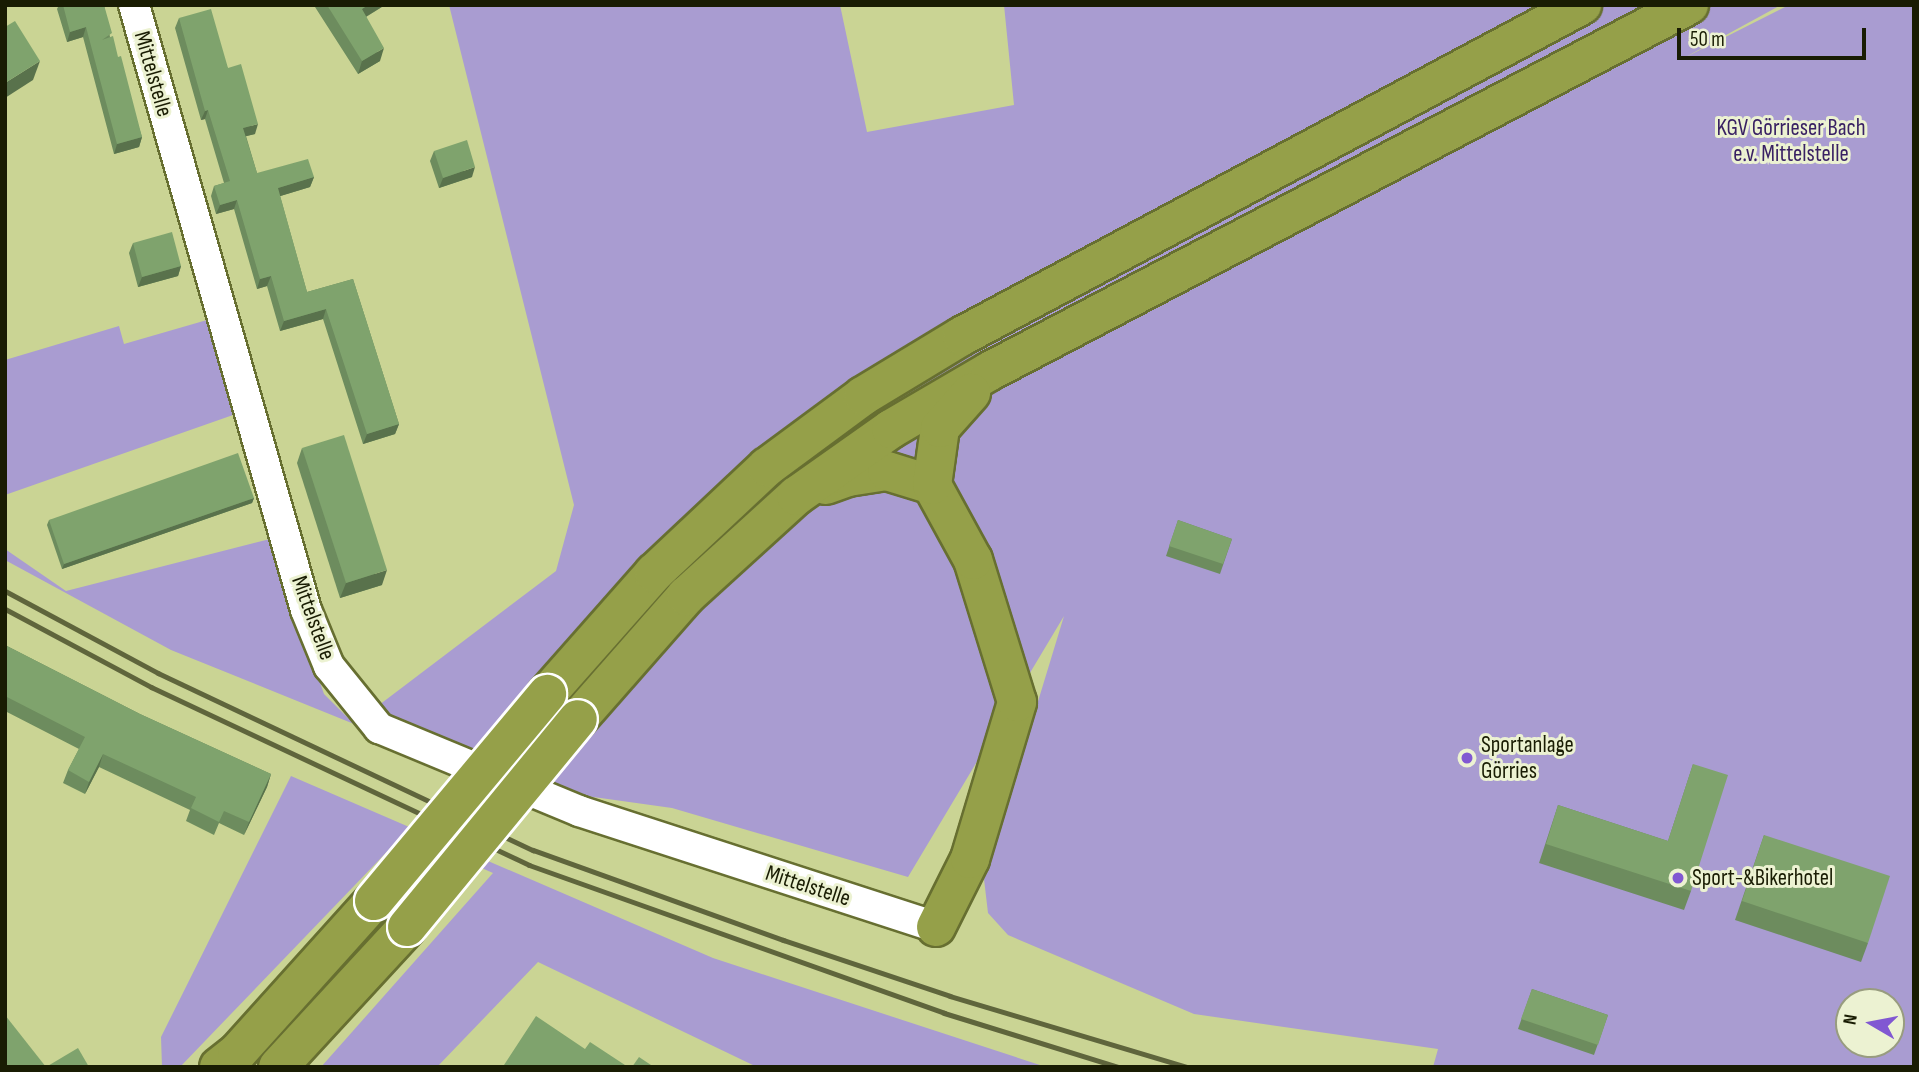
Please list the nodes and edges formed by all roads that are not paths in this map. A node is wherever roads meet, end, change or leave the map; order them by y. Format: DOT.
graph roads {
  1 [pos="134,5"];
  2 [pos="1582,5"];
  3 [pos="1689,5"];
  4 [pos="990,371"];
  5 [pos="932,485"];
  6 [pos="796,496"];
  7 [pos="936,927"];
  8 [pos="228,1060"];
  9 [pos="278,1067"];
  1 -- 7 [label="street, Mittelstelle"];
  2 -- 8 [label="highway, bridge"];
  3 -- 4 [label="highway"];
  4 -- 5 [label="highway"];
  4 -- 6 [label="highway"];
  5 -- 6 [label="highway"];
  5 -- 7 [label="highway"];
  6 -- 9 [label="highway, bridge"];
}
